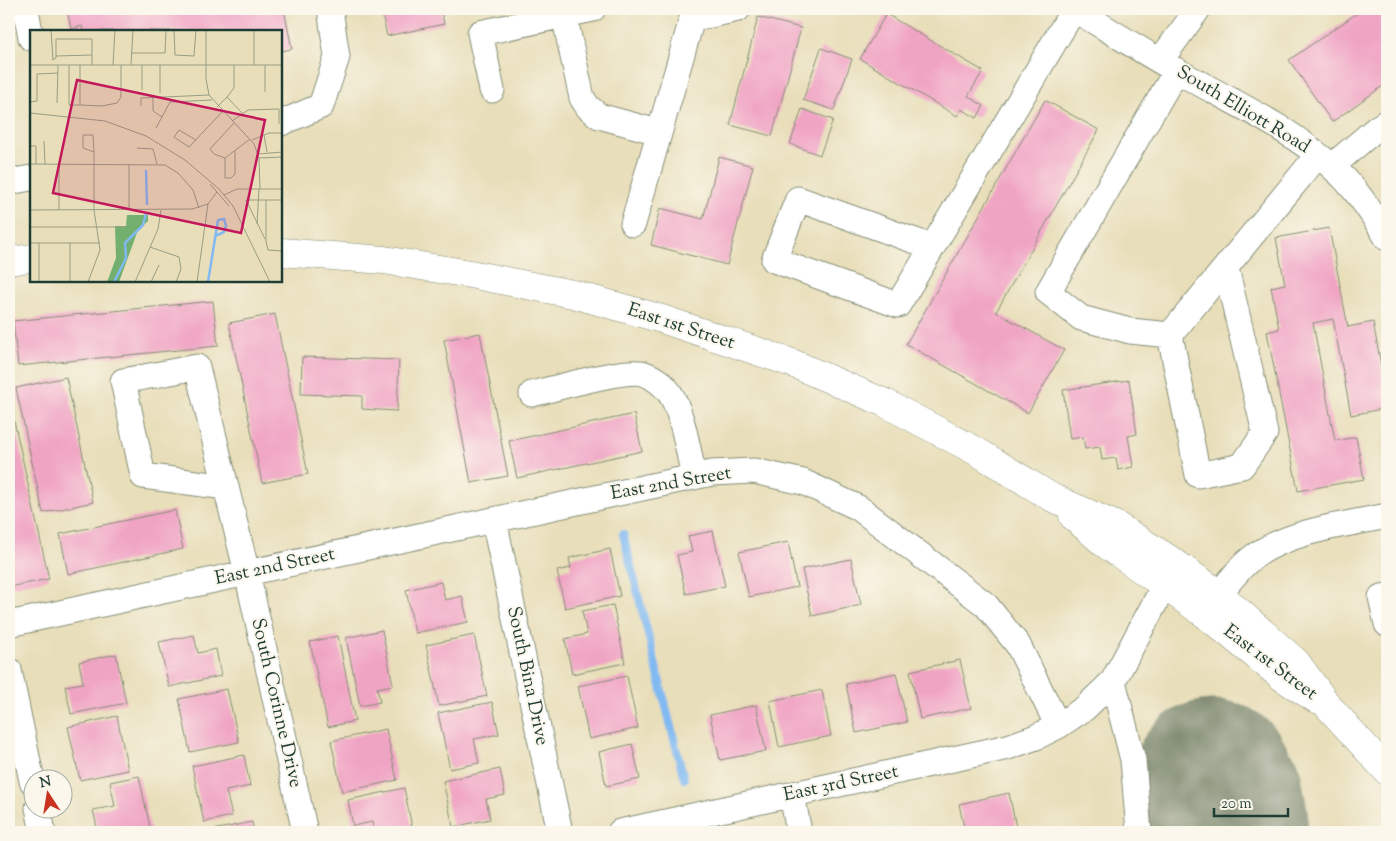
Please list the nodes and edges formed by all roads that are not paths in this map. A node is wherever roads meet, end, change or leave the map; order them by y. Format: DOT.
graph roads {
  1 [pos="26,9"];
  2 [pos="330,9"];
  3 [pos="593,9"];
  4 [pos="738,9"];
  5 [pos="1074,9"];
  6 [pos="1198,9"];
  7 [pos="564,15"];
  8 [pos="30,32"];
  9 [pos="1168,66"];
  10 [pos="492,90"];
  11 [pos="1387,122"];
  12 [pos="282,123"];
  13 [pos="658,132"];
  14 [pos="1325,161"];
  15 [pos="30,178"];
  16 [pos="9,182"];
  17 [pos="632,224"];
  18 [pos="1387,238"];
  19 [pos="932,247"];
  20 [pos="282,252"];
  21 [pos="30,258"];
  22 [pos="9,261"];
  23 [pos="1226,268"];
  24 [pos="1170,335"];
  25 [pos="532,394"];
  26 [pos="694,477"];
  27 [pos="226,487"];
  28 [pos="1051,497"];
  29 [pos="1387,516"];
  30 [pos="494,520"];
  31 [pos="247,573"];
  32 [pos="1164,586"];
  33 [pos="1219,594"];
  34 [pos="1387,596"];
  35 [pos="9,624"];
  36 [pos="1387,624"];
  37 [pos="9,670"];
  38 [pos="1113,681"];
  39 [pos="1328,706"];
  40 [pos="1058,726"];
  41 [pos="29,768"];
  42 [pos="1387,771"];
  43 [pos="792,795"];
  44 [pos="40,818"];
  45 [pos="43,832"];
  46 [pos="305,832"];
  47 [pos="560,832"];
  48 [pos="620,832"];
  49 [pos="799,832"];
  50 [pos="1140,832"];
  1 -- 8 [label="street"];
  2 -- 12 [label="street"];
  3 -- 7 [label="street"];
  4 -- 13 [label="street"];
  5 -- 9 [label="street, South Elliott Road"];
  5 -- 19 [label="street"];
  6 -- 9 [label="street"];
  7 -- 10 [label="street"];
  7 -- 13 [label="street"];
  9 -- 14 [label="street, South Elliott Road"];
  9 -- 24 [label="street"];
  11 -- 14 [label="street"];
  13 -- 17 [label="street"];
  14 -- 18 [label="street, South Elliott Road"];
  14 -- 23 [label="street"];
  15 -- 16 [label="street"];
  19 -- 19 [label="street"];
  20 -- 28 [label="main road, East 1st Street"];
  21 -- 22 [label="main road"];
  23 -- 24 [label="street"];
  23 -- 24 [label="street"];
  25 -- 26 [label="street"];
  26 -- 30 [label="street, East 2nd Street"];
  26 -- 40 [label="street, East 2nd Street"];
  27 -- 27 [label="street, South Corinne Drive"];
  27 -- 31 [label="street, South Corinne Drive"];
  28 -- 32 [label="main road, East 1st Street"];
  28 -- 33 [label="main road, East 1st Street"];
  29 -- 33 [label="street"];
  30 -- 31 [label="street, East 2nd Street"];
  30 -- 47 [label="street, South Bina Drive"];
  31 -- 35 [label="street, East 2nd Street"];
  31 -- 46 [label="street, South Corinne Drive"];
  32 -- 38 [label="street"];
  32 -- 39 [label="main road, East 1st Street"];
  33 -- 39 [label="main road, East 1st Street"];
  34 -- 36 [label="street"];
  37 -- 41 [label="street"];
  38 -- 40 [label="street"];
  38 -- 50 [label="street"];
  39 -- 42 [label="main road"];
  40 -- 43 [label="street, East 3rd Street"];
  43 -- 48 [label="street, East 3rd Street"];
  43 -- 49 [label="street"];
  44 -- 45 [label="street"];
}
